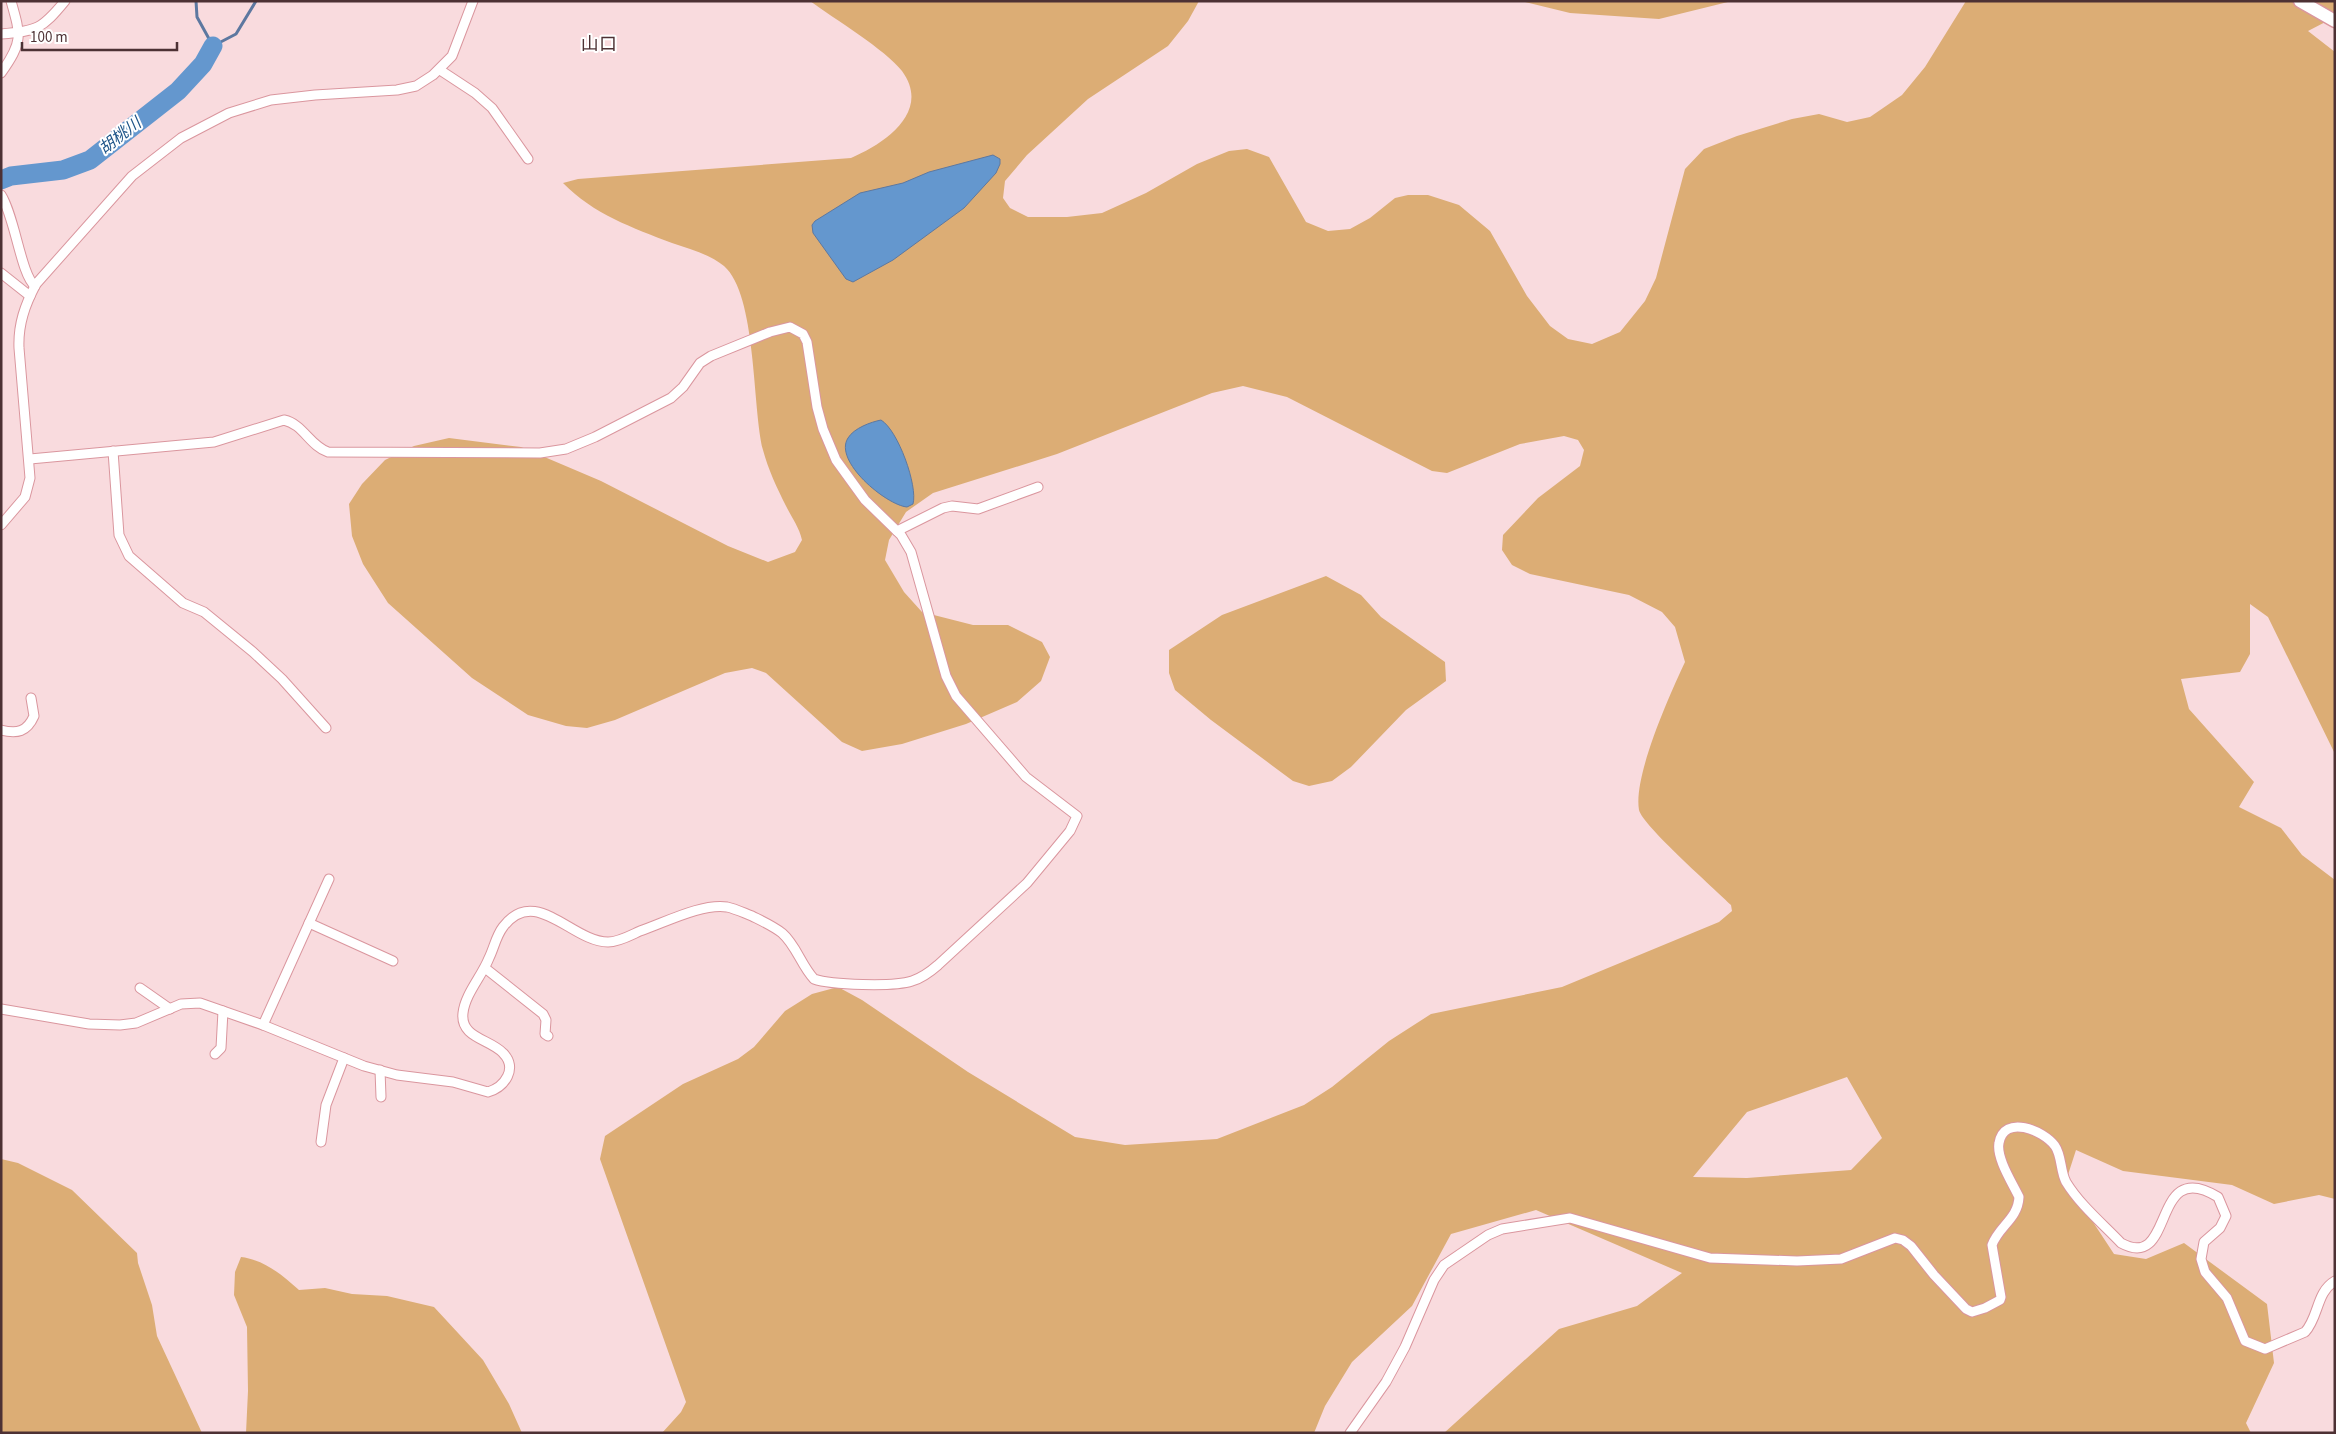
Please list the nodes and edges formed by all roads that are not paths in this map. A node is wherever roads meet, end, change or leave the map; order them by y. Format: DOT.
graph roads {
  1 [pos="11,1"];
  2 [pos="66,1"];
  3 [pos="473,1"];
  4 [pos="2300,1"];
  5 [pos="2335,21"];
  6 [pos="20,32"];
  7 [pos="1,34"];
  8 [pos="440,70"];
  9 [pos="1,73"];
  10 [pos="528,159"];
  11 [pos="1,195"];
  12 [pos="1,273"];
  13 [pos="35,286"];
  14 [pos="30,296"];
  15 [pos="113,451"];
  16 [pos="30,458"];
  17 [pos="1038,487"];
  18 [pos="1,525"];
  19 [pos="897,531"];
  20 [pos="31,698"];
  21 [pos="326,728"];
  22 [pos="1,730"];
  23 [pos="329,879"];
  24 [pos="310,923"];
  25 [pos="393,961"];
  26 [pos="484,968"];
  27 [pos="140,988"];
  28 [pos="1,1009"];
  29 [pos="170,1009"];
  30 [pos="223,1011"];
  31 [pos="263,1025"];
  32 [pos="548,1036"];
  33 [pos="215,1054"];
  34 [pos="344,1058"];
  35 [pos="380,1070"];
  36 [pos="381,1097"];
  37 [pos="321,1142"];
  38 [pos="2335,1281"];
  39 [pos="1350,1433"];
  1 -- 6 [label="street"];
  2 -- 6 [label="street"];
  3 -- 8 [label="street"];
  4 -- 5 [label="main road"];
  6 -- 7 [label="street"];
  6 -- 9 [label="street"];
  8 -- 10 [label="street"];
  8 -- 13 [label="street"];
  11 -- 13 [label="street"];
  12 -- 14 [label="street"];
  13 -- 14 [label="street"];
  14 -- 16 [label="street"];
  15 -- 16 [label="street"];
  15 -- 19 [label="street"];
  15 -- 21 [label="street"];
  16 -- 18 [label="street"];
  17 -- 19 [label="street"];
  19 -- 26 [label="street"];
  20 -- 22 [label="street"];
  23 -- 24 [label="street"];
  24 -- 25 [label="street"];
  24 -- 31 [label="street"];
  26 -- 32 [label="street"];
  26 -- 35 [label="street"];
  27 -- 29 [label="street"];
  28 -- 29 [label="street"];
  29 -- 30 [label="street"];
  30 -- 31 [label="street"];
  30 -- 33 [label="street"];
  31 -- 34 [label="street"];
  34 -- 35 [label="street"];
  34 -- 37 [label="street"];
  35 -- 36 [label="street"];
  38 -- 39 [label="street"];
}
